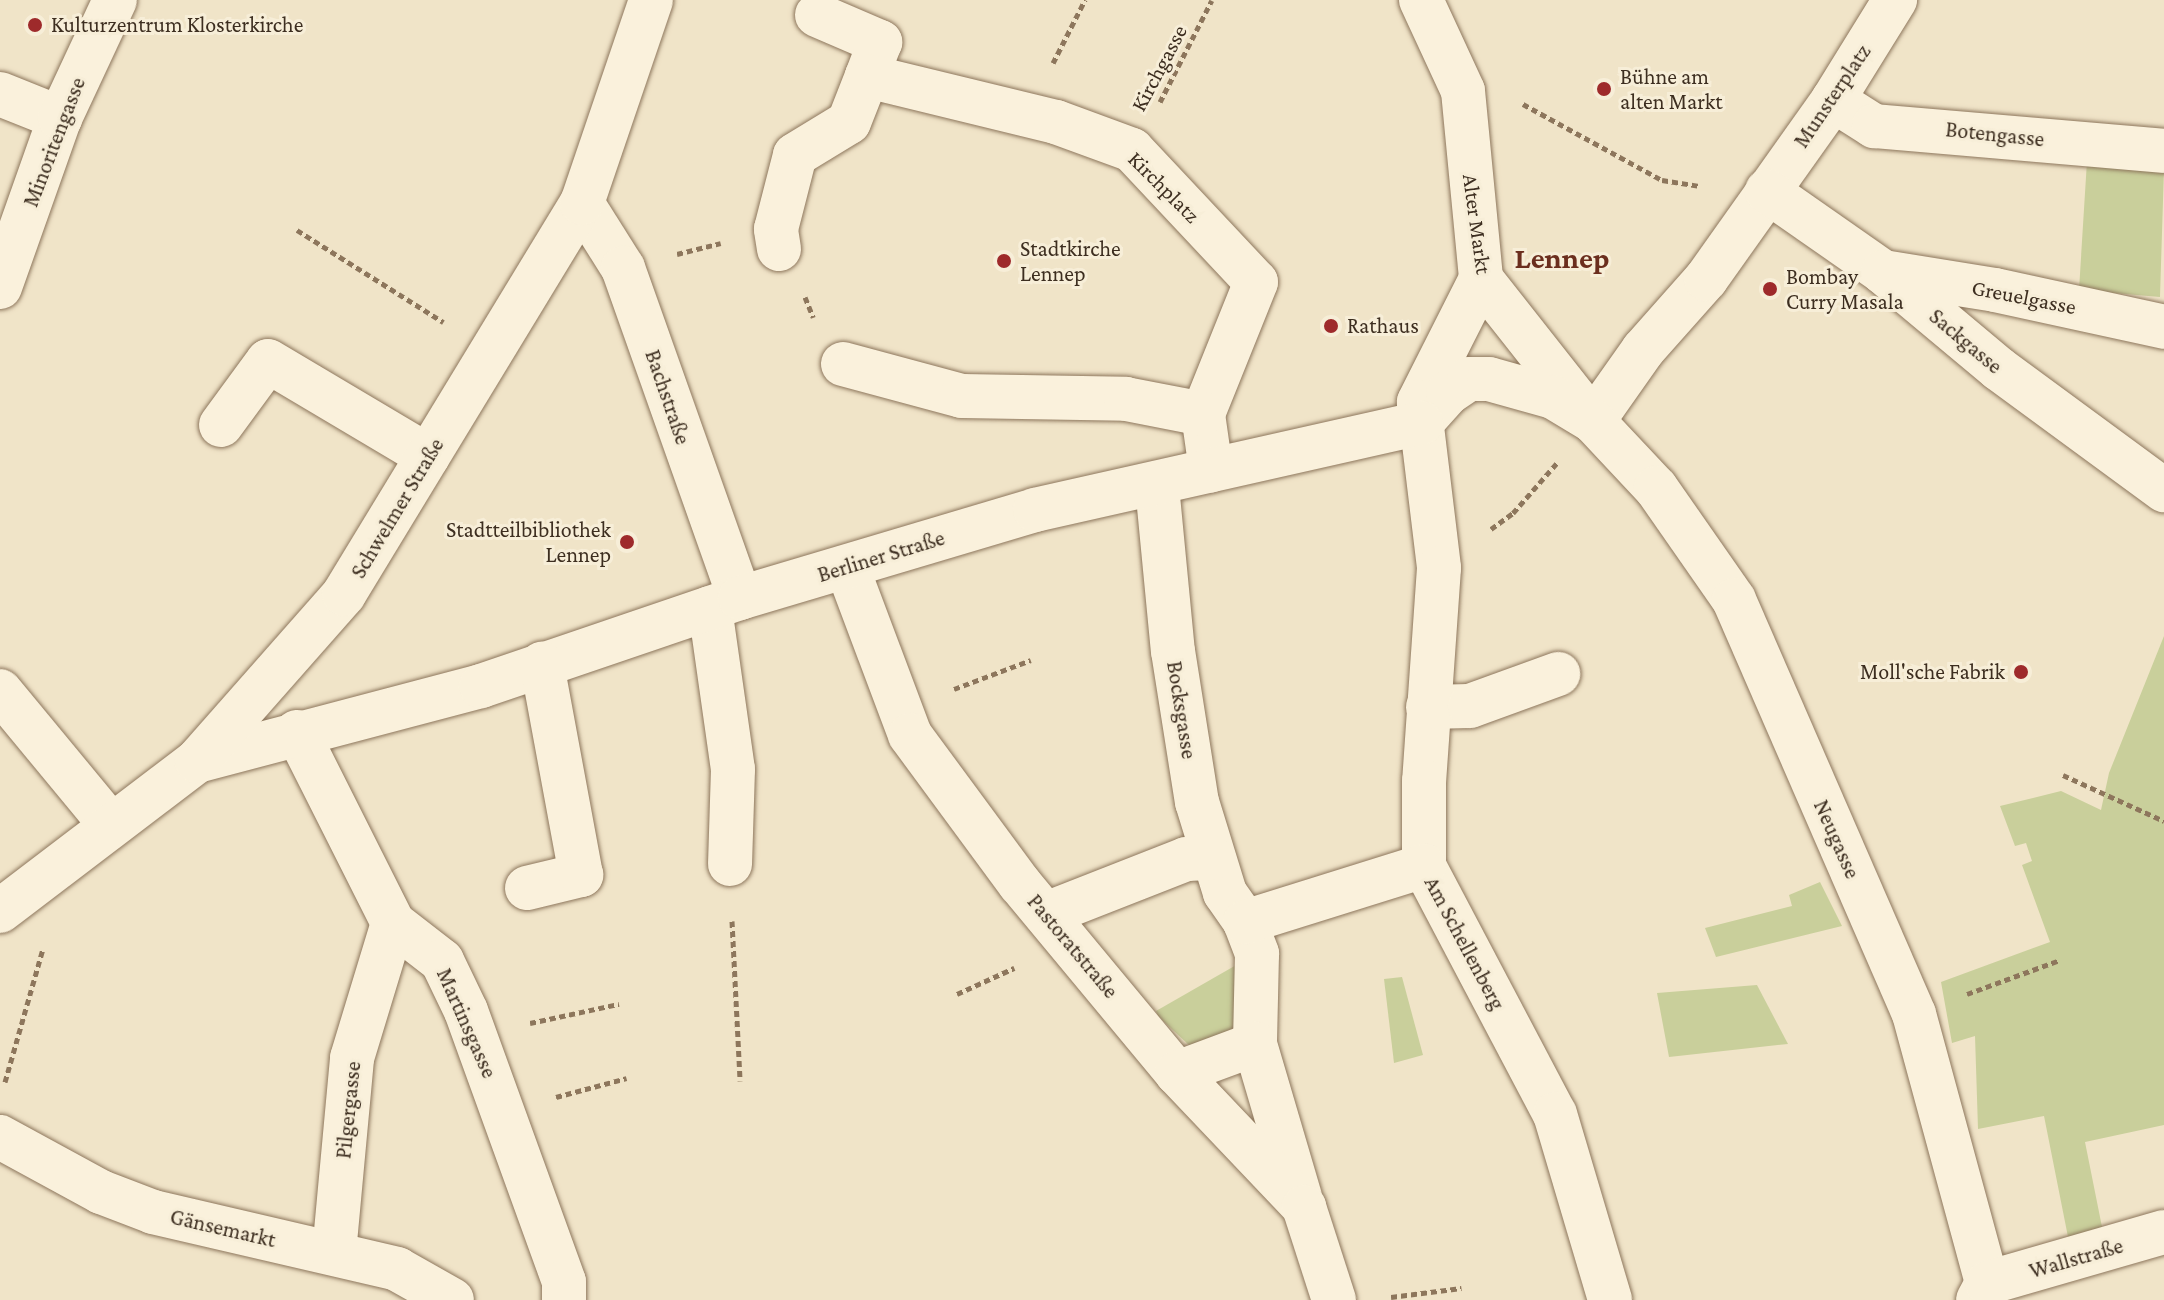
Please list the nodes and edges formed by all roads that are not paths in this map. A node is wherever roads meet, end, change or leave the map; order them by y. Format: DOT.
graph roads {
  1 [pos="115,0"];
  2 [pos="651,0"];
  3 [pos="1421,0"];
  4 [pos="1895,0"];
  5 [pos="800,7"];
  6 [pos="867,76"];
  7 [pos="0,94"];
  8 [pos="1833,100"];
  9 [pos="60,118"];
  10 [pos="2164,151"];
  11 [pos="1767,191"];
  12 [pos="582,203"];
  13 [pos="778,239"];
  14 [pos="1883,272"];
  15 [pos="1481,279"];
  16 [pos="0,287"];
  17 [pos="2164,327"];
  18 [pos="843,364"];
  19 [pos="1203,414"];
  20 [pos="1593,421"];
  21 [pos="1421,423"];
  22 [pos="221,425"];
  23 [pos="428,456"];
  24 [pos="1211,470"];
  25 [pos="1157,486"];
  26 [pos="2164,490"];
  27 [pos="847,567"];
  28 [pos="725,603"];
  29 [pos="542,664"];
  30 [pos="1558,674"];
  31 [pos="0,691"];
  32 [pos="1428,707"];
  33 [pos="297,732"];
  34 [pos="197,761"];
  35 [pos="111,825"];
  36 [pos="1212,858"];
  37 [pos="730,864"];
  38 [pos="1424,866"];
  39 [pos="527,888"];
  40 [pos="0,911"];
  41 [pos="1046,914"];
  42 [pos="1245,922"];
  43 [pos="393,923"];
  44 [pos="1255,1044"];
  45 [pos="1177,1073"];
  46 [pos="0,1137"];
  47 [pos="1304,1207"];
  48 [pos="2164,1232"];
  49 [pos="334,1253"];
  50 [pos="1983,1292"];
  51 [pos="452,1300"];
  52 [pos="564,1300"];
  53 [pos="1334,1300"];
  54 [pos="1610,1300"];
  1 -- 9 [label="street, Minoritengasse"];
  2 -- 12 [label="street, Schwelmer Straße"];
  3 -- 15 [label="street, Alter Markt"];
  4 -- 8 [label="street, Munsterplatz"];
  5 -- 6 [label="street"];
  6 -- 13 [label="street"];
  6 -- 19 [label="street, Kirchplatz"];
  7 -- 9 [label="street"];
  8 -- 10 [label="street, Botengasse"];
  8 -- 11 [label="street, Munsterplatz"];
  9 -- 16 [label="street, Minoritengasse"];
  11 -- 14 [label="street, Sackgasse"];
  11 -- 20 [label="street"];
  12 -- 23 [label="street, Schwelmer Straße"];
  12 -- 28 [label="street, Bachstraße"];
  14 -- 17 [label="street, Greuelgasse"];
  14 -- 26 [label="street, Sackgasse"];
  15 -- 20 [label="street, Alter Markt"];
  15 -- 21 [label="street"];
  18 -- 19 [label="street"];
  19 -- 24 [label="street"];
  20 -- 21 [label="street"];
  20 -- 50 [label="street, Neugasse"];
  21 -- 24 [label="street, Berliner Straße"];
  21 -- 32 [label="street, Am Schellenberg"];
  22 -- 23 [label="street"];
  23 -- 34 [label="street, Schwelmer Straße"];
  24 -- 25 [label="street, Berliner Straße"];
  25 -- 27 [label="street, Berliner Straße"];
  25 -- 36 [label="street, Bocksgasse"];
  27 -- 28 [label="street, Berliner Straße"];
  27 -- 41 [label="street, Pastoratstraße"];
  28 -- 29 [label="street, Berliner Straße"];
  28 -- 37 [label="street, Bachstraße"];
  29 -- 33 [label="street, Berliner Straße"];
  29 -- 39 [label="street"];
  30 -- 32 [label="street"];
  31 -- 35 [label="street"];
  32 -- 38 [label="street, Am Schellenberg"];
  33 -- 34 [label="street, Berliner Straße"];
  33 -- 43 [label="street, Martinsgasse"];
  34 -- 35 [label="street, Schwelmer Straße"];
  35 -- 40 [label="street, Schwelmer Straße"];
  36 -- 41 [label="street"];
  36 -- 42 [label="street, Bocksgasse"];
  38 -- 42 [label="street"];
  38 -- 54 [label="street, Am Schellenberg"];
  41 -- 45 [label="street, Pastoratstraße"];
  42 -- 44 [label="street, Bocksgasse"];
  43 -- 49 [label="street, Pilgergasse"];
  43 -- 52 [label="street, Martinsgasse"];
  44 -- 45 [label="street"];
  44 -- 47 [label="street, Bocksgasse"];
  45 -- 47 [label="street, Pastoratstraße"];
  46 -- 49 [label="street, Gänsemarkt"];
  47 -- 53 [label="street, Pastoratstraße"];
  48 -- 50 [label="street, Wallstraße"];
  49 -- 51 [label="street, Gänsemarkt"];
}
